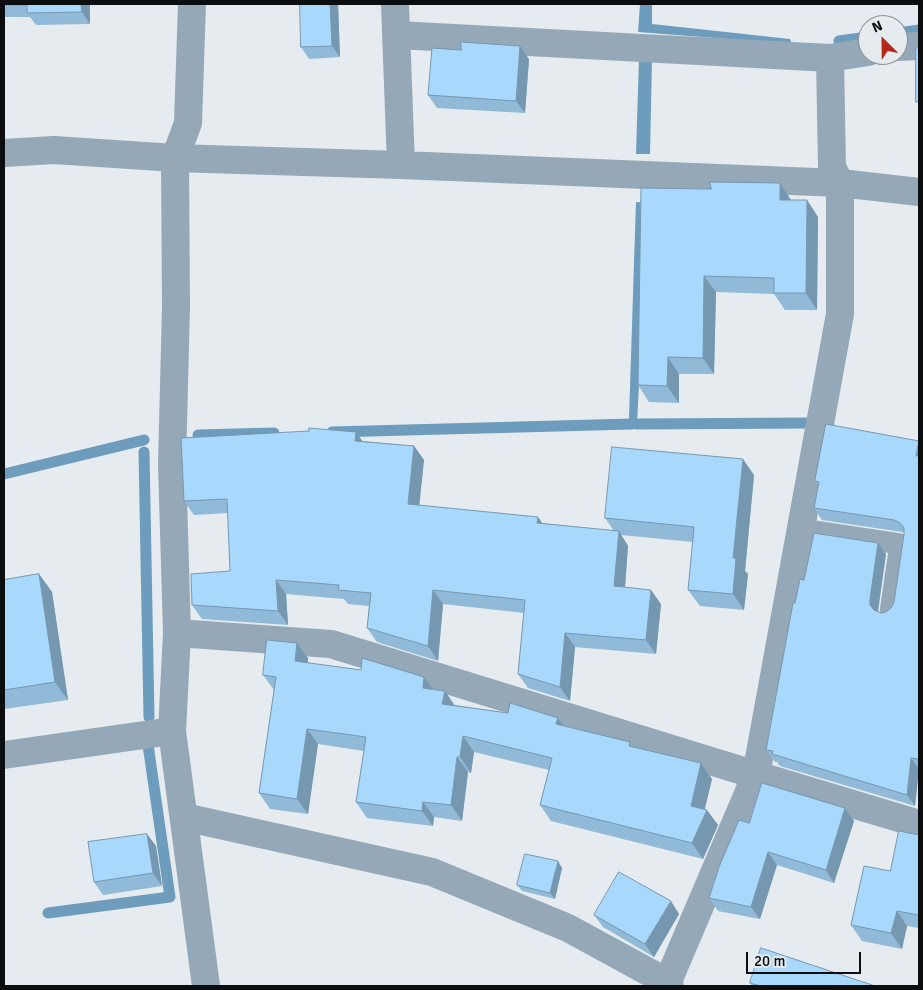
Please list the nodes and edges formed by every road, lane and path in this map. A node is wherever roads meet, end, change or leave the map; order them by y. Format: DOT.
graph roads {
  1 [pos="192,4"];
  2 [pos="395,4"];
  3 [pos="396,35"];
  4 [pos="858,54"];
  5 [pos="830,58"];
  6 [pos="4,153"];
  7 [pos="175,158"];
  8 [pos="401,164"];
  9 [pos="840,184"];
  10 [pos="919,192"];
  11 [pos="801,529"];
  12 [pos="890,612"];
  13 [pos="177,633"];
  14 [pos="172,731"];
  15 [pos="4,755"];
  16 [pos="756,775"];
  17 [pos="184,817"];
  18 [pos="919,824"];
  19 [pos="668,985"];
  20 [pos="206,986"];
  1 -- 7 [label="street"];
  2 -- 3 [label="street"];
  3 -- 5 [label="street"];
  3 -- 8 [label="street"];
  4 -- 5 [label="street"];
  5 -- 9 [label="street"];
  6 -- 7 [label="street"];
  7 -- 8 [label="street"];
  7 -- 13 [label="street"];
  8 -- 9 [label="street"];
  9 -- 10 [label="street"];
  9 -- 11 [label="street"];
  11 -- 12 [label="lane"];
  11 -- 16 [label="street"];
  13 -- 14 [label="street"];
  13 -- 16 [label="street"];
  14 -- 15 [label="street"];
  14 -- 17 [label="street"];
  16 -- 18 [label="street"];
  16 -- 19 [label="street"];
  17 -- 19 [label="street"];
  17 -- 20 [label="street"];
}
